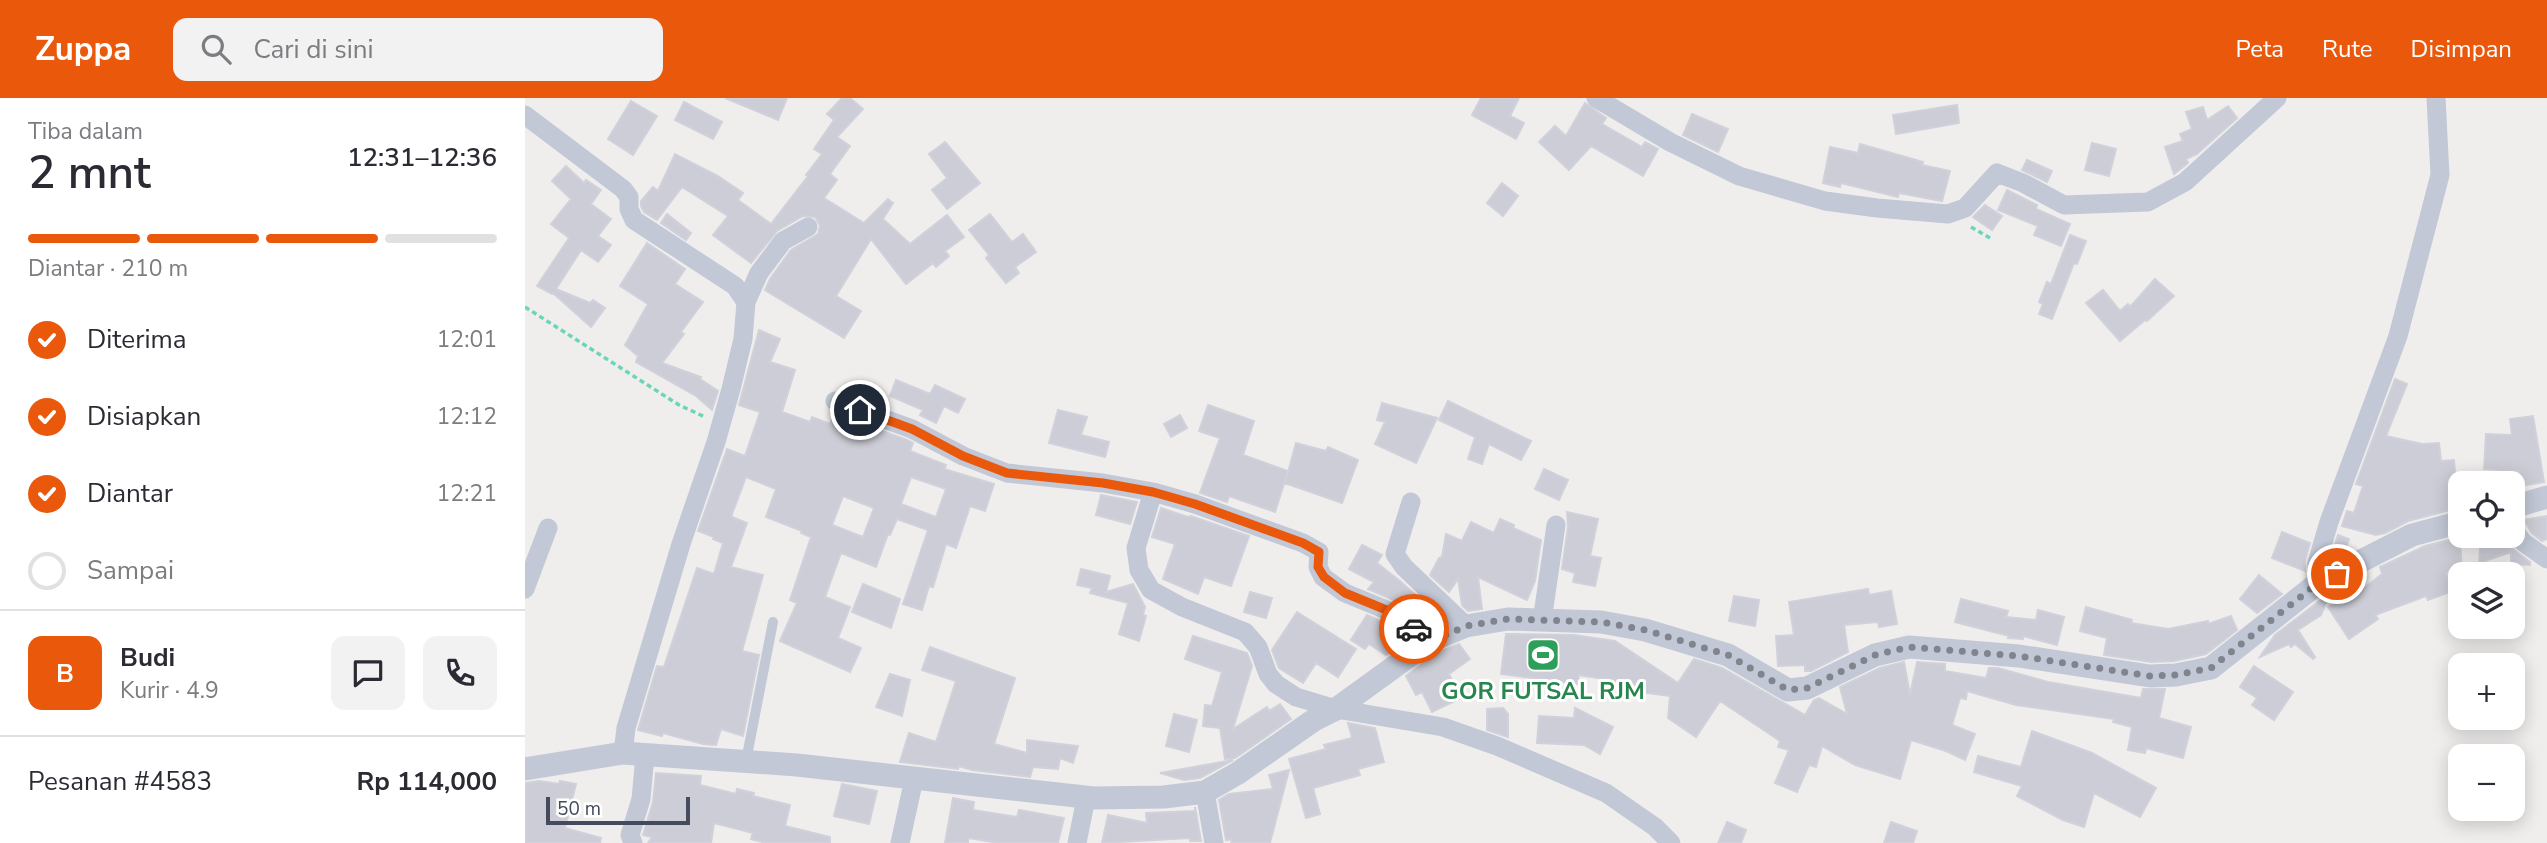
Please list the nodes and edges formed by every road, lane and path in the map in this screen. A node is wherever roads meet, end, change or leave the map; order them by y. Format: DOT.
graph roads {
  1 [pos="1596,98"];
  2 [pos="2277,98"];
  3 [pos="2436,98"];
  4 [pos="525,115"];
  5 [pos="808,227"];
  6 [pos="746,302"];
  7 [pos="525,307"];
  8 [pos="835,401"];
  9 [pos="720,425"];
  10 [pos="1153,492"];
  11 [pos="2547,497"];
  12 [pos="1411,502"];
  13 [pos="2525,503"];
  14 [pos="1556,526"];
  15 [pos="2448,526"];
  16 [pos="548,528"];
  17 [pos="2525,543"];
  18 [pos="2547,559"];
  19 [pos="2318,583"];
  20 [pos="525,589"];
  21 [pos="1542,621"];
  22 [pos="773,622"];
  23 [pos="1466,626"];
  24 [pos="1430,642"];
  25 [pos="1336,709"];
  26 [pos="634,754"];
  27 [pos="746,761"];
  28 [pos="525,769"];
  29 [pos="914,779"];
  30 [pos="1205,792"];
  31 [pos="1086,798"];
  32 [pos="633,843"];
  33 [pos="899,843"];
  34 [pos="1077,843"];
  35 [pos="1214,843"];
  36 [pos="1671,843"];
  1 -- 2 [label="street"];
  3 -- 19 [label="street"];
  4 -- 6 [label="street"];
  5 -- 6 [label="street"];
  6 -- 9 [label="street"];
  7 -- 9 [label="path"];
  8 -- 10 [label="street"];
  9 -- 26 [label="street"];
  10 -- 24 [label="street"];
  10 -- 25 [label="street"];
  11 -- 13 [label="street"];
  12 -- 23 [label="street"];
  14 -- 21 [label="street"];
  15 -- 19 [label="street"];
  16 -- 20 [label="street"];
  17 -- 18 [label="street"];
  19 -- 21 [label="street"];
  21 -- 23 [label="street"];
  22 -- 27 [label="lane"];
  23 -- 24 [label="street"];
  24 -- 25 [label="street"];
  25 -- 30 [label="street"];
  25 -- 36 [label="street"];
  26 -- 27 [label="street"];
  26 -- 28 [label="street"];
  26 -- 32 [label="street"];
  27 -- 29 [label="street"];
  29 -- 31 [label="street"];
  29 -- 33 [label="street"];
  30 -- 31 [label="street"];
  30 -- 35 [label="street"];
  31 -- 34 [label="street"];
}
